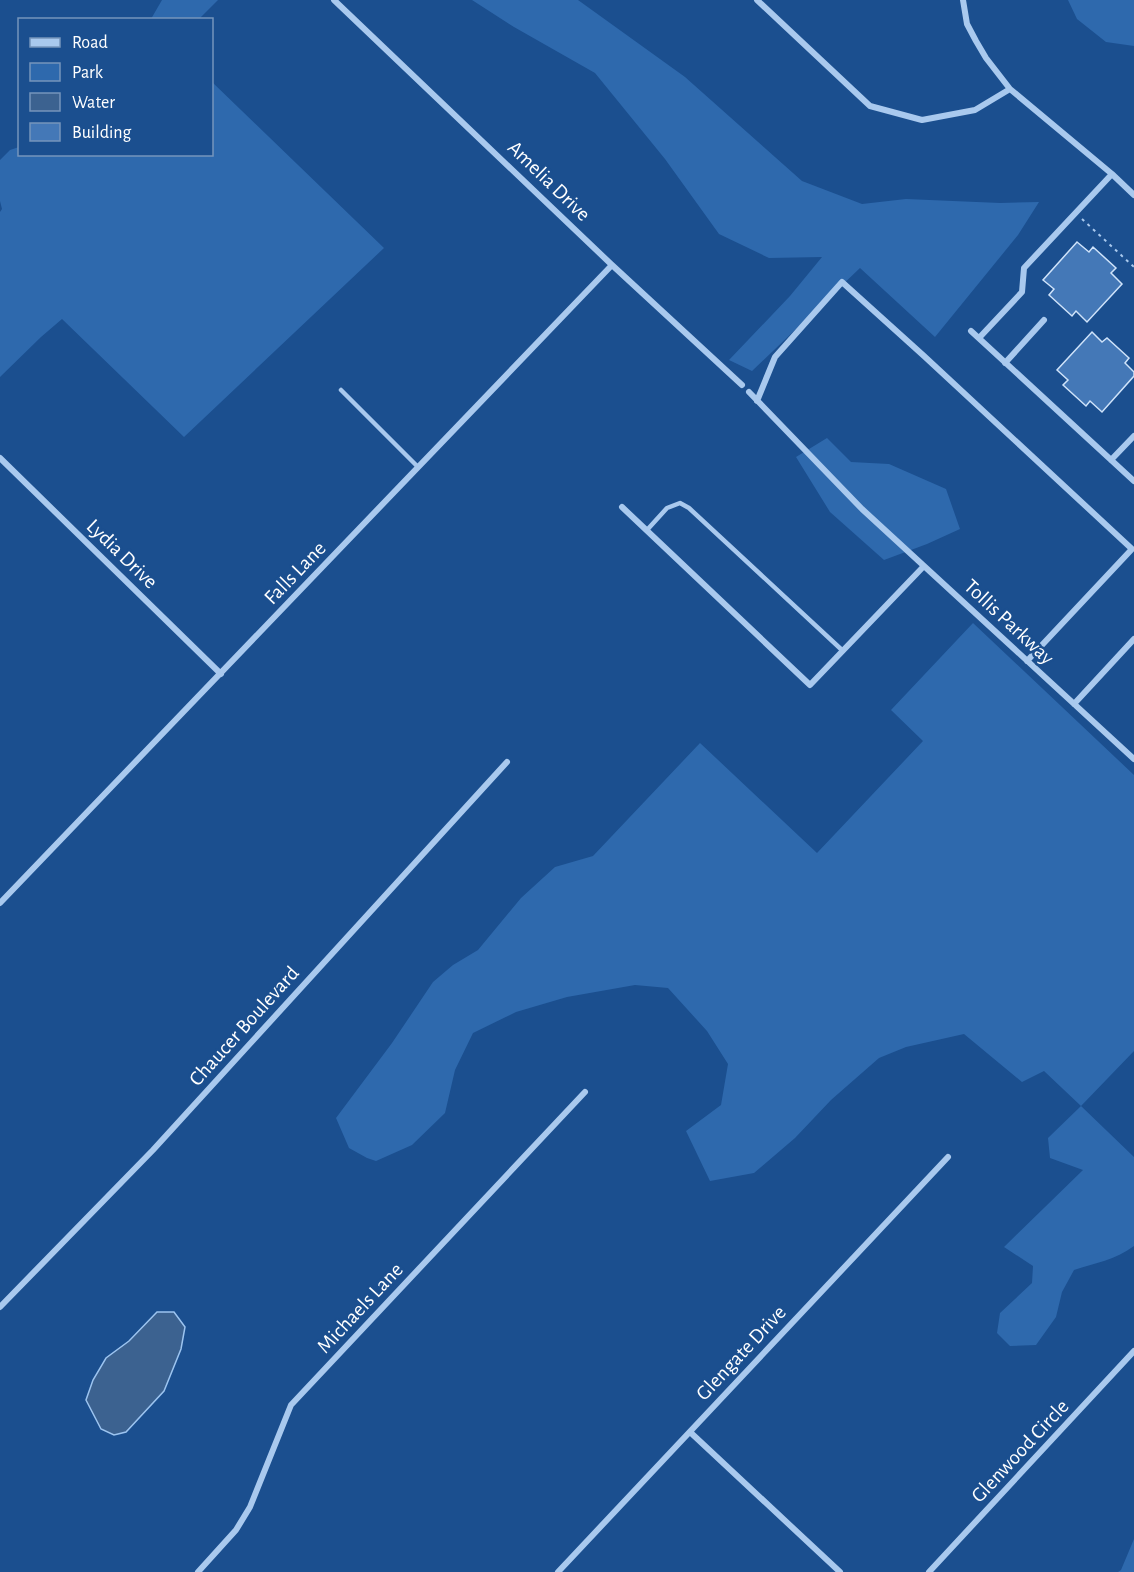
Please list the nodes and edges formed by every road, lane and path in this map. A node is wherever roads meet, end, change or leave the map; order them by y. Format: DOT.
graph roads {
  1 [pos="334,0"];
  2 [pos="757,0"];
  3 [pos="963,0"];
  4 [pos="1010,89"];
  5 [pos="1112,174"];
  6 [pos="1134,195"];
  7 [pos="1076,213"];
  8 [pos="612,265"];
  9 [pos="1134,267"];
  10 [pos="1044,320"];
  11 [pos="971,331"];
  12 [pos="979,339"];
  13 [pos="1005,363"];
  14 [pos="741,385"];
  15 [pos="340,390"];
  16 [pos="749,392"];
  17 [pos="758,401"];
  18 [pos="1134,436"];
  19 [pos="0,458"];
  20 [pos="1111,460"];
  21 [pos="418,467"];
  22 [pos="1134,481"];
  23 [pos="622,507"];
  24 [pos="646,530"];
  25 [pos="924,566"];
  26 [pos="1134,639"];
  27 [pos="843,651"];
  28 [pos="1028,661"];
  29 [pos="221,674"];
  30 [pos="1074,704"];
  31 [pos="1134,759"];
  32 [pos="507,762"];
  33 [pos="0,903"];
  34 [pos="585,1092"];
  35 [pos="948,1157"];
  36 [pos="0,1307"];
  37 [pos="1134,1351"];
  38 [pos="690,1432"];
  39 [pos="198,1572"];
  40 [pos="558,1572"];
  41 [pos="840,1572"];
  42 [pos="929,1572"];
  1 -- 8 [label="street, Amelia Drive"];
  2 -- 4 [label="street"];
  3 -- 4 [label="street"];
  4 -- 5 [label="street"];
  5 -- 6 [label="street"];
  5 -- 7 [label="street"];
  7 -- 9 [label="path"];
  7 -- 12 [label="street"];
  8 -- 14 [label="street, Amelia Drive"];
  8 -- 21 [label="street, Falls Lane"];
  10 -- 13 [label="street"];
  11 -- 12 [label="street"];
  12 -- 13 [label="street"];
  13 -- 20 [label="street"];
  15 -- 21 [label="lane"];
  16 -- 17 [label="street"];
  17 -- 25 [label="street, Tollis Parkway"];
  17 -- 28 [label="street"];
  18 -- 20 [label="street"];
  19 -- 29 [label="street, Lydia Drive"];
  20 -- 22 [label="street"];
  21 -- 29 [label="street, Falls Lane"];
  23 -- 24 [label="street"];
  24 -- 27 [label="lane"];
  24 -- 27 [label="street"];
  25 -- 27 [label="street"];
  25 -- 28 [label="street, Tollis Parkway"];
  26 -- 30 [label="street"];
  28 -- 30 [label="street, Tollis Parkway"];
  29 -- 33 [label="street, Falls Lane"];
  30 -- 31 [label="street, Tollis Parkway"];
  32 -- 36 [label="street, Chaucer Boulevard"];
  34 -- 39 [label="street, Michaels Lane"];
  35 -- 38 [label="street, Glengate Drive"];
  37 -- 42 [label="street, Glenwood Circle"];
  38 -- 40 [label="street, Glengate Drive"];
  38 -- 41 [label="street"];
}
